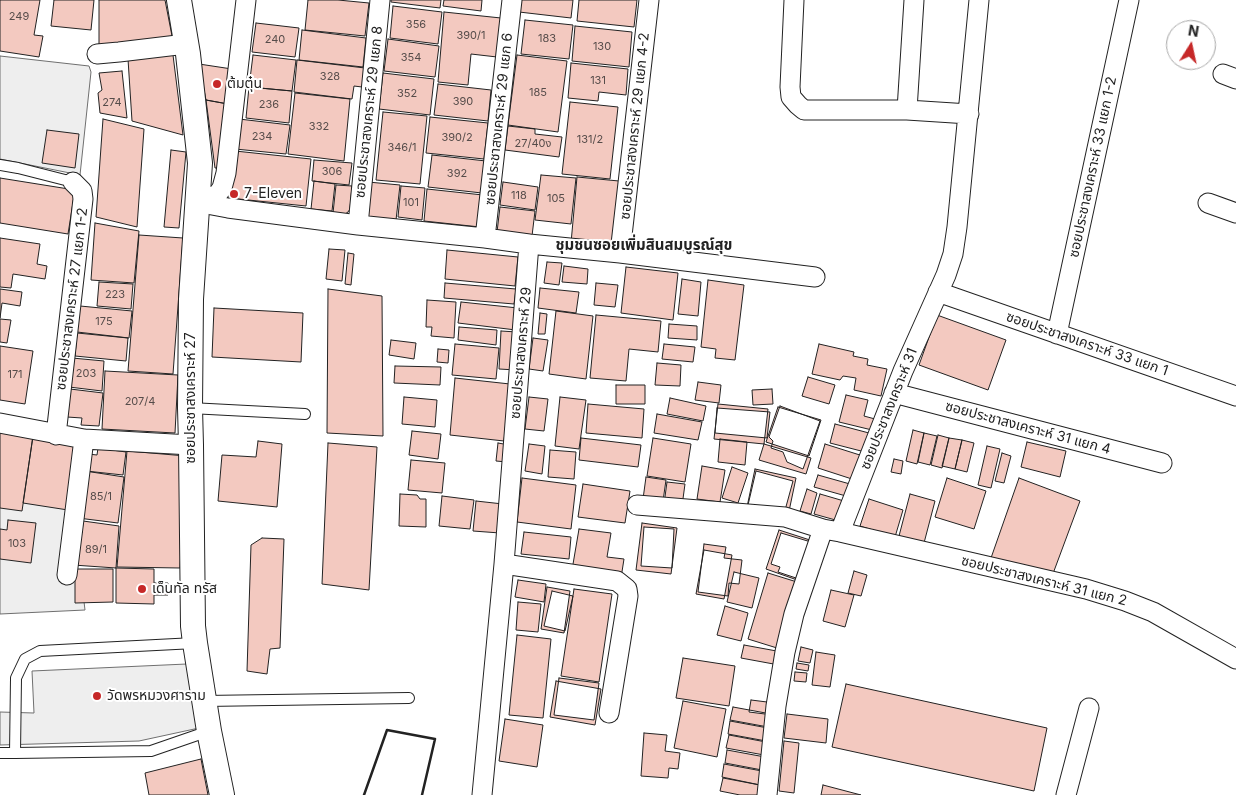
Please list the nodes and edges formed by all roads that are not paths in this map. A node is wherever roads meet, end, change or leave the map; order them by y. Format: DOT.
graph roads {
  1 [pos="179,0"];
  2 [pos="246,0"];
  3 [pos="380,0"];
  4 [pos="512,0"];
  5 [pos="649,0"];
  6 [pos="794,0"];
  7 [pos="914,0"];
  8 [pos="979,0"];
  9 [pos="1129,0"];
  10 [pos="186,44"];
  11 [pos="98,54"];
  12 [pos="907,110"];
  13 [pos="969,114"];
  14 [pos="0,165"];
  15 [pos="73,182"];
  16 [pos="198,200"];
  17 [pos="1208,202"];
  18 [pos="1236,213"];
  19 [pos="358,224"];
  20 [pos="486,238"];
  21 [pos="529,244"];
  22 [pos="620,253"];
  23 [pos="815,277"];
  24 [pos="938,292"];
  25 [pos="1057,334"];
  26 [pos="894,393"];
  27 [pos="1236,396"];
  28 [pos="190,408"];
  29 [pos="306,414"];
  30 [pos="0,423"];
  31 [pos="56,435"];
  32 [pos="84,439"];
  33 [pos="192,446"];
  34 [pos="1162,463"];
  35 [pos="637,505"];
  36 [pos="832,531"];
  37 [pos="504,564"];
  38 [pos="67,575"];
  39 [pos="195,643"];
  40 [pos="1236,659"];
  41 [pos="408,698"];
  42 [pos="204,701"];
  43 [pos="1089,708"];
  44 [pos="609,713"];
  45 [pos="209,731"];
  46 [pos="0,753"];
  47 [pos="15,753"];
  48 [pos="222,795"];
  49 [pos="482,795"];
  50 [pos="767,795"];
  51 [pos="1066,795"];
  1 -- 10 [label="street, ซอยประชาสงเคราะห์ 27"];
  2 -- 16 [label="street"];
  3 -- 19 [label="street, ซอยประชาสงเคราะห์ 29 แยก 8"];
  4 -- 20 [label="street, ซอยประชาสงเคราะห์ 29 แยก 6"];
  5 -- 22 [label="street, ซอยประชาสงเคราะห์ 29 แยก 4-2"];
  6 -- 12 [label="street"];
  7 -- 12 [label="street"];
  8 -- 13 [label="street, ซอยประชาสงเคราะห์ 31"];
  9 -- 25 [label="street, ซอยประชาสงเคราะห์ 33 แยก 1-2"];
  10 -- 11 [label="street"];
  10 -- 16 [label="street, ซอยประชาสงเคราะห์ 27"];
  12 -- 13 [label="street"];
  13 -- 24 [label="street, ซอยประชาสงเคราะห์ 31"];
  14 -- 15 [label="lane, ซอยประชาสงเคราะห์ 27 แยก 1-2"];
  15 -- 31 [label="street, ซอยประชาสงเคราะห์ 27 แยก 1-2"];
  16 -- 19 [label="street"];
  16 -- 28 [label="street, ซอยประชาสงเคราะห์ 27"];
  17 -- 18 [label="street"];
  19 -- 20 [label="street"];
  20 -- 21 [label="street"];
  21 -- 22 [label="street"];
  21 -- 37 [label="street, ซอยประชาสงเคราะห์ 29"];
  22 -- 23 [label="street"];
  24 -- 25 [label="street, ซอยประชาสงเคราะห์ 33 แยก 1"];
  24 -- 26 [label="street, ซอยประชาสงเคราะห์ 31"];
  25 -- 27 [label="street, ซอยประชาสงเคราะห์ 33 แยก 1"];
  26 -- 34 [label="street, ซอยประชาสงเคราะห์ 31 แยก 4"];
  26 -- 36 [label="street, ซอยประชาสงเคราะห์ 31"];
  28 -- 29 [label="lane"];
  28 -- 33 [label="street, ซอยประชาสงเคราะห์ 27"];
  30 -- 31 [label="street"];
  31 -- 32 [label="street"];
  32 -- 33 [label="street"];
  32 -- 38 [label="street"];
  33 -- 39 [label="street, ซอยประชาสงเคราะห์ 27"];
  35 -- 36 [label="street, ซอยประชาสงเคราะห์ 31 แยก 2"];
  36 -- 40 [label="street, ซอยประชาสงเคราะห์ 31 แยก 2"];
  36 -- 50 [label="street, ซอยประชาสงเคราะห์ 31"];
  37 -- 44 [label="street"];
  37 -- 49 [label="street, ซอยประชาสงเคราะห์ 29"];
  39 -- 42 [label="street, ซอยประชาสงเคราะห์ 27"];
  39 -- 47 [label="lane"];
  41 -- 42 [label="lane"];
  42 -- 45 [label="street, ซอยประชาสงเคราะห์ 27"];
  43 -- 51 [label="street"];
  45 -- 47 [label="lane"];
  45 -- 48 [label="street, ซอยประชาสงเคราะห์ 27"];
  46 -- 47 [label="lane"];
}
